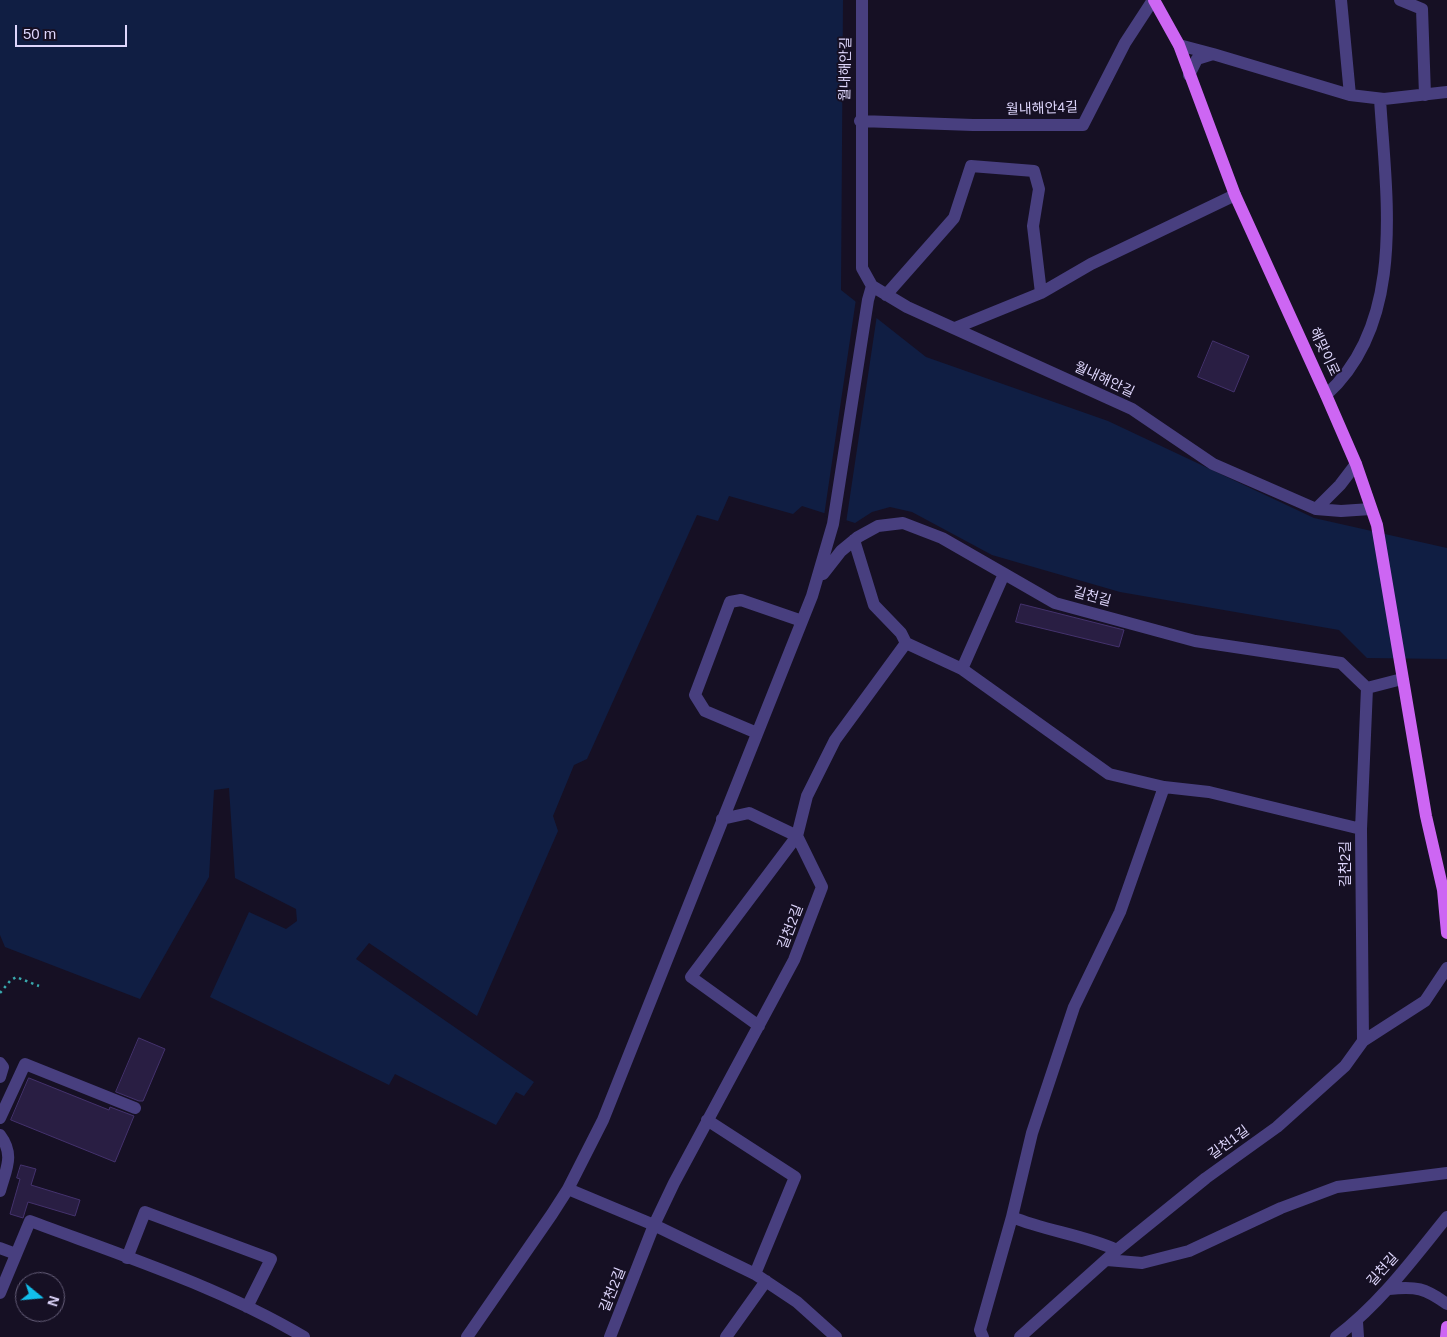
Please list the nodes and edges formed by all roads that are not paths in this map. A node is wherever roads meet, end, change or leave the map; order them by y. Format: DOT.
graph roads {
  1 [pos="862,0"];
  2 [pos="1153,0"];
  3 [pos="1341,0"];
  4 [pos="1400,0"];
  5 [pos="1422,4"];
  6 [pos="1179,45"];
  7 [pos="1214,54"];
  8 [pos="1189,75"];
  9 [pos="1447,92"];
  10 [pos="1350,95"];
  11 [pos="1425,95"];
  12 [pos="1380,99"];
  13 [pos="860,121"];
  14 [pos="1236,195"];
  15 [pos="872,286"];
  16 [pos="1041,293"];
  17 [pos="886,295"];
  18 [pos="954,328"];
  19 [pos="1326,395"];
  20 [pos="1356,464"];
  21 [pos="1316,509"];
  22 [pos="1371,509"];
  23 [pos="854,540"];
  24 [pos="1004,574"];
  25 [pos="812,596"];
  26 [pos="802,621"];
  27 [pos="906,642"];
  28 [pos="962,669"];
  29 [pos="1402,679"];
  30 [pos="1366,688"];
  31 [pos="757,733"];
  32 [pos="1164,788"];
  33 [pos="722,819"];
  34 [pos="1361,829"];
  35 [pos="797,836"];
  36 [pos="1445,892"];
  37 [pos="1447,933"];
  38 [pos="1447,968"];
  39 [pos="759,1026"];
  40 [pos="1363,1041"];
  41 [pos="0,1063"];
  42 [pos="0,1077"];
  43 [pos="135,1108"];
  44 [pos="0,1118"];
  45 [pos="707,1120"];
  46 [pos="0,1136"];
  47 [pos="4,1160"];
  48 [pos="1447,1173"];
  49 [pos="568,1189"];
  50 [pos="0,1191"];
  51 [pos="1012,1217"];
  52 [pos="1447,1217"];
  53 [pos="654,1226"];
  54 [pos="0,1248"];
  55 [pos="1117,1250"];
  56 [pos="16,1254"];
  57 [pos="127,1258"];
  58 [pos="1107,1260"];
  59 [pos="755,1274"];
  60 [pos="766,1282"];
  61 [pos="1389,1288"];
  62 [pos="0,1293"];
  63 [pos="1447,1304"];
  64 [pos="247,1308"];
  65 [pos="1357,1322"];
  66 [pos="1447,1327"];
  67 [pos="300,1336"];
  68 [pos="467,1337"];
  69 [pos="610,1337"];
  70 [pos="726,1337"];
  71 [pos="836,1337"];
  72 [pos="983,1337"];
  73 [pos="1020,1337"];
  74 [pos="1336,1337"];
  75 [pos="1358,1337"];
  76 [pos="1446,1337"];
  1 -- 13 [label="street, 월내해안길"];
  2 -- 6 [label="main road, 해맞이로"];
  2 -- 13 [label="street, 월내해안4길"];
  3 -- 10 [label="street"];
  4 -- 5 [label="street"];
  5 -- 11 [label="street"];
  6 -- 7 [label="street"];
  6 -- 8 [label="main road, 해맞이로"];
  7 -- 8 [label="street"];
  7 -- 10 [label="street"];
  8 -- 14 [label="main road, 해맞이로"];
  9 -- 11 [label="street"];
  10 -- 12 [label="street"];
  11 -- 12 [label="street"];
  12 -- 19 [label="street"];
  13 -- 15 [label="street, 월내해안길"];
  14 -- 16 [label="street"];
  14 -- 19 [label="main road, 해맞이로"];
  15 -- 17 [label="street, 월내해안길"];
  15 -- 25 [label="street"];
  16 -- 17 [label="street"];
  16 -- 18 [label="street"];
  17 -- 18 [label="street, 월내해안길"];
  18 -- 21 [label="street, 월내해안길"];
  19 -- 20 [label="main road, 해맞이로"];
  20 -- 21 [label="street"];
  20 -- 22 [label="main road, 해맞이로"];
  21 -- 22 [label="street, 월내해안길"];
  22 -- 29 [label="main road, 해맞이로"];
  23 -- 24 [label="street, 길천길"];
  23 -- 25 [label="street, 길천길"];
  23 -- 27 [label="street"];
  24 -- 28 [label="street"];
  24 -- 30 [label="street, 길천길"];
  25 -- 26 [label="street"];
  26 -- 31 [label="street"];
  26 -- 31 [label="street"];
  27 -- 28 [label="street"];
  27 -- 35 [label="street"];
  28 -- 32 [label="street"];
  29 -- 30 [label="street"];
  29 -- 36 [label="main road"];
  30 -- 34 [label="street, 길천2길"];
  31 -- 33 [label="street"];
  32 -- 34 [label="street"];
  32 -- 51 [label="street"];
  33 -- 35 [label="street"];
  33 -- 49 [label="street"];
  34 -- 40 [label="street, 길천2길"];
  35 -- 39 [label="street, 길천2길"];
  35 -- 39 [label="street"];
  36 -- 37 [label="main road"];
  38 -- 40 [label="street, 길천1길"];
  39 -- 45 [label="street, 길천2길"];
  40 -- 55 [label="street, 길천1길"];
  41 -- 42 [label="street"];
  43 -- 44 [label="street"];
  45 -- 53 [label="street, 길천2길"];
  45 -- 59 [label="street"];
  46 -- 47 [label="street"];
  47 -- 50 [label="street"];
  48 -- 58 [label="street"];
  49 -- 53 [label="street"];
  49 -- 68 [label="street"];
  51 -- 55 [label="street"];
  51 -- 72 [label="street"];
  52 -- 61 [label="street, 길천길"];
  53 -- 59 [label="street"];
  53 -- 69 [label="street, 길천2길"];
  54 -- 56 [label="street"];
  55 -- 58 [label="street, 길천1길"];
  56 -- 57 [label="street"];
  56 -- 62 [label="street"];
  57 -- 64 [label="street"];
  57 -- 64 [label="street"];
  58 -- 73 [label="street, 길천1길"];
  59 -- 60 [label="street"];
  60 -- 70 [label="street"];
  60 -- 71 [label="street"];
  61 -- 63 [label="street"];
  61 -- 65 [label="street, 길천길"];
  64 -- 67 [label="street"];
  65 -- 74 [label="street, 길천길"];
  65 -- 75 [label="street"];
  66 -- 76 [label="main road"];
}
